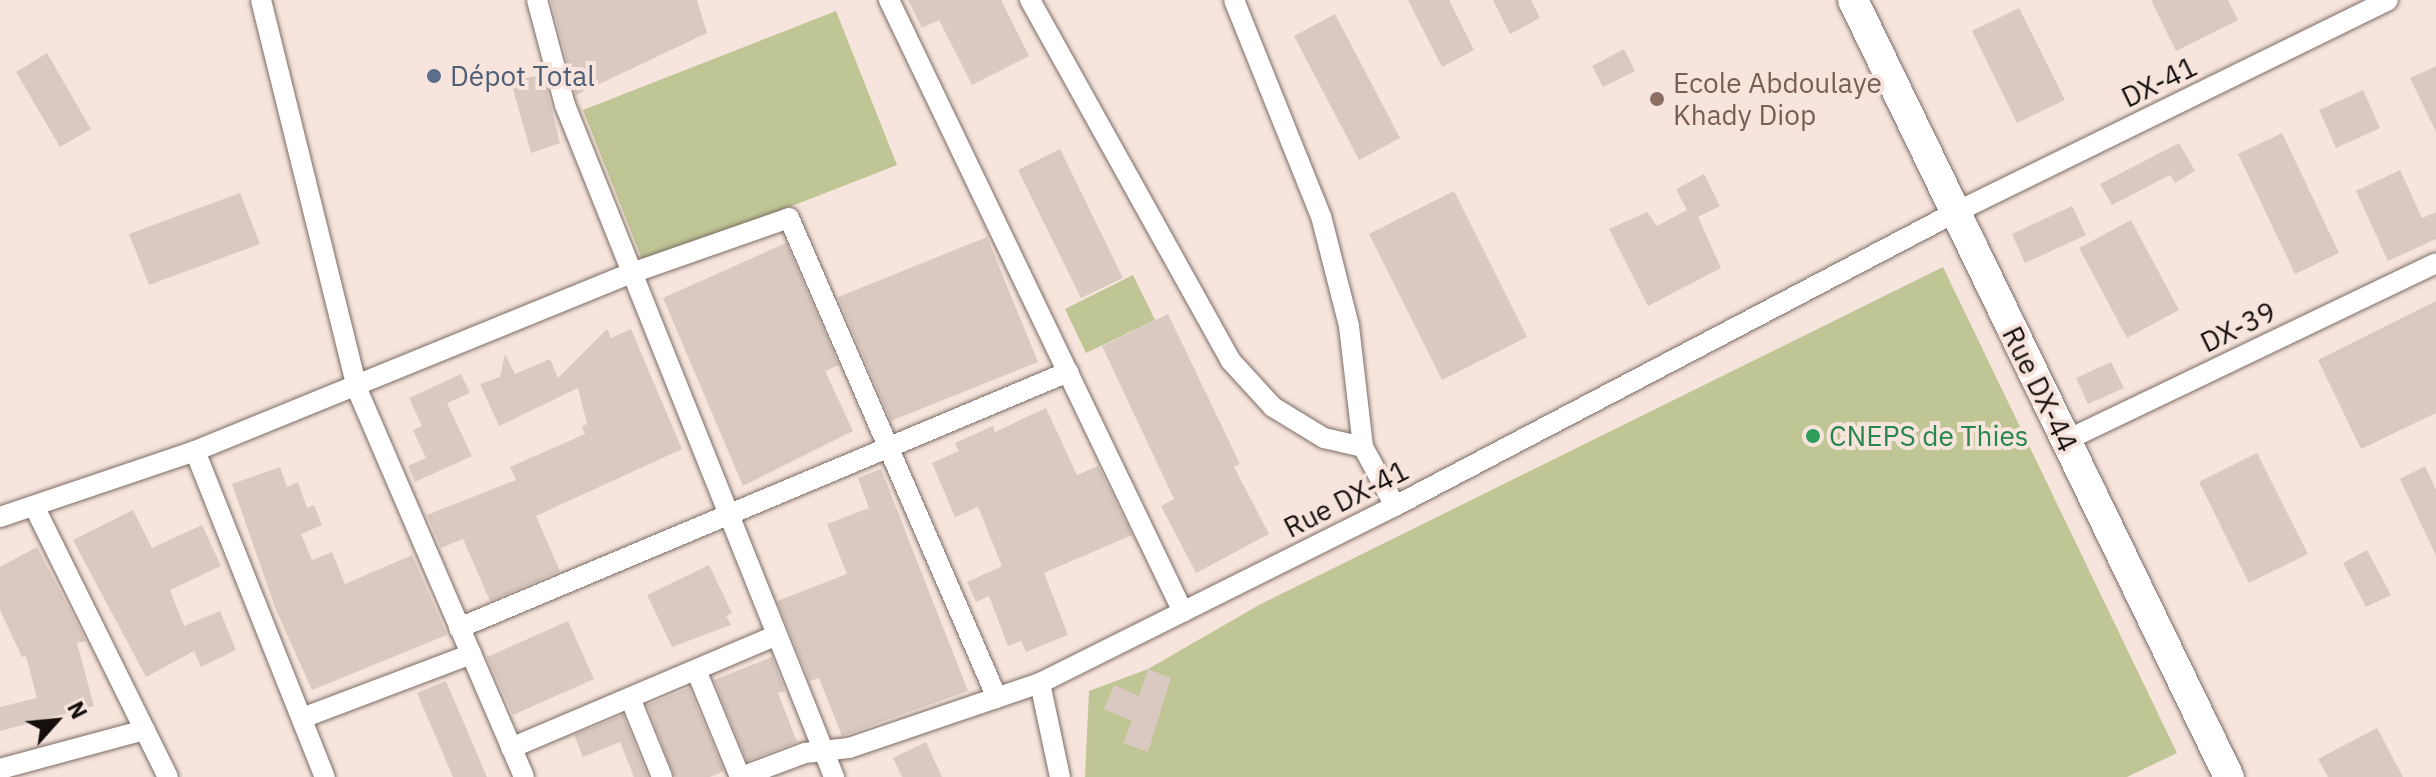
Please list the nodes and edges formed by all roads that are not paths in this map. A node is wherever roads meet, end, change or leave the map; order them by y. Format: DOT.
graph roads {
  1 [pos="261,0"];
  2 [pos="537,0"];
  3 [pos="889,0"];
  4 [pos="1030,0"];
  5 [pos="1234,0"];
  6 [pos="2388,0"];
  7 [pos="1855,1"];
  8 [pos="1954,213"];
  9 [pos="2436,263"];
  10 [pos="632,273"];
  11 [pos="1068,372"];
  12 [pos="357,389"];
  13 [pos="2065,441"];
  14 [pos="888,446"];
  15 [pos="1363,447"];
  16 [pos="195,451"];
  17 [pos="34,506"];
  18 [pos="1395,506"];
  19 [pos="728,512"];
  20 [pos="0,517"];
  21 [pos="1183,612"];
  22 [pos="459,628"];
  23 [pos="777,635"];
  24 [pos="471,654"];
  25 [pos="696,670"];
  26 [pos="1040,683"];
  27 [pos="630,698"];
  28 [pos="997,698"];
  29 [pos="302,718"];
  30 [pos="145,730"];
  31 [pos="511,748"];
  32 [pos="823,751"];
  33 [pos="0,769"];
  34 [pos="2220,774"];
  35 [pos="168,777"];
  36 [pos="325,777"];
  37 [pos="524,777"];
  38 [pos="662,777"];
  39 [pos="740,777"];
  40 [pos="834,777"];
  41 [pos="1060,777"];
  1 -- 12 [label="street"];
  2 -- 10 [label="street"];
  3 -- 11 [label="street"];
  4 -- 15 [label="street"];
  5 -- 15 [label="street"];
  6 -- 8 [label="street, DX-41"];
  7 -- 8 [label="street, Rue DX-44"];
  8 -- 13 [label="street, Rue DX-44"];
  8 -- 18 [label="street, Rue DX-41"];
  9 -- 13 [label="street, DX-39"];
  10 -- 12 [label="street"];
  10 -- 14 [label="street"];
  10 -- 19 [label="street"];
  11 -- 14 [label="street"];
  11 -- 21 [label="street"];
  12 -- 16 [label="street"];
  12 -- 22 [label="street"];
  13 -- 34 [label="street, Rue DX-44"];
  14 -- 19 [label="street"];
  14 -- 28 [label="street"];
  15 -- 18 [label="street"];
  16 -- 17 [label="street"];
  16 -- 29 [label="street"];
  17 -- 20 [label="street"];
  17 -- 30 [label="street"];
  18 -- 21 [label="street, Rue DX-41"];
  19 -- 22 [label="street"];
  19 -- 23 [label="street"];
  21 -- 26 [label="street, Rue DX-41"];
  22 -- 24 [label="street"];
  23 -- 25 [label="street"];
  23 -- 32 [label="street"];
  24 -- 29 [label="street"];
  24 -- 31 [label="street"];
  25 -- 27 [label="street"];
  25 -- 39 [label="street"];
  26 -- 28 [label="street, Rue DX-41"];
  26 -- 41 [label="street"];
  27 -- 31 [label="street"];
  27 -- 38 [label="street"];
  28 -- 32 [label="street, Rue DX-41"];
  29 -- 36 [label="street"];
  30 -- 33 [label="street"];
  30 -- 35 [label="street"];
  31 -- 37 [label="street"];
  32 -- 39 [label="street, Rue DX-41"];
  32 -- 40 [label="street"];
}
